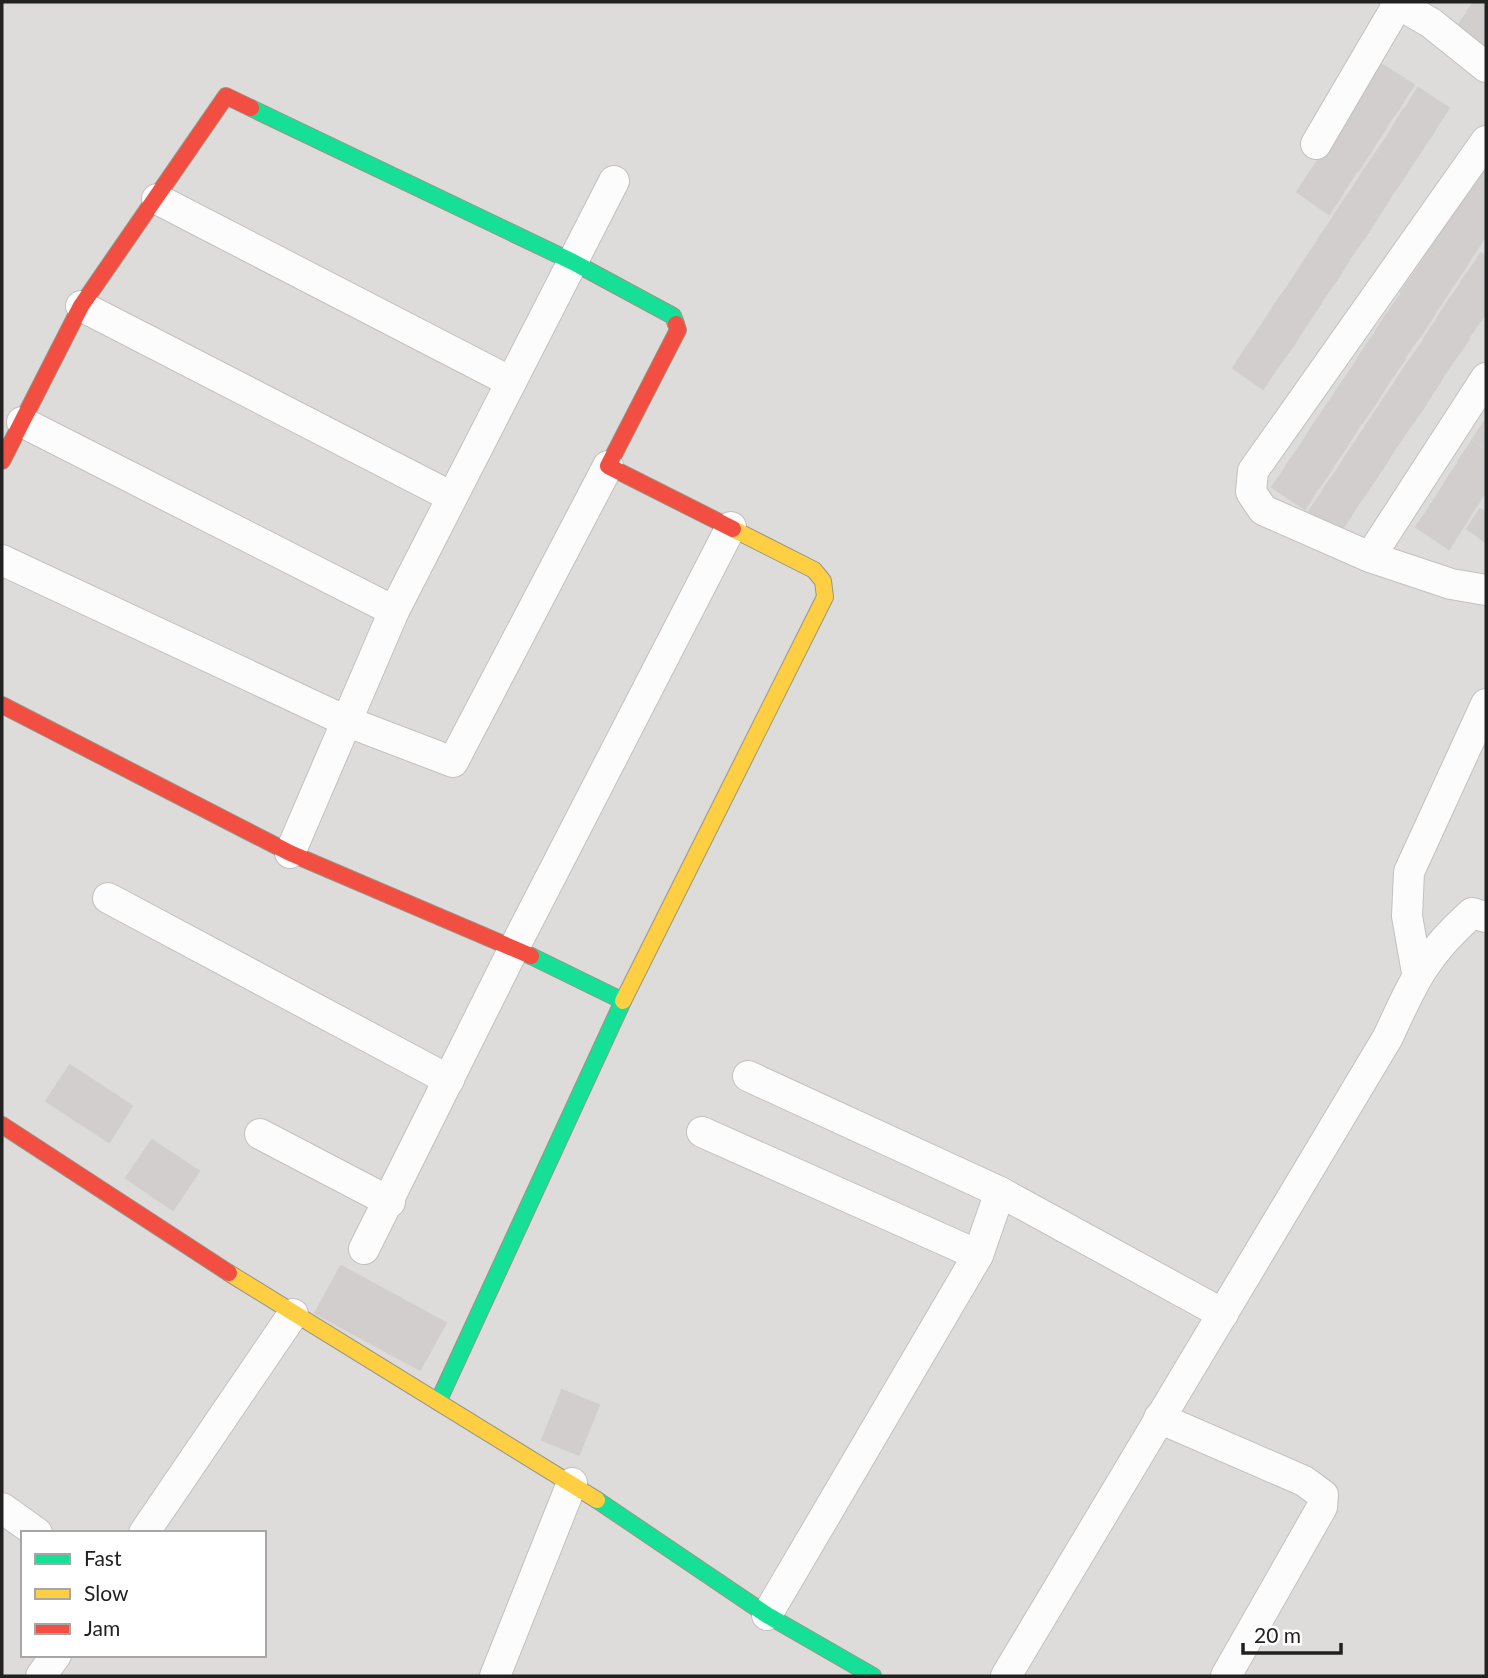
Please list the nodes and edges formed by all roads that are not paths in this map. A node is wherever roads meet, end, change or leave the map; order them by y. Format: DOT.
graph roads {
  1 [pos="1397,3"];
  2 [pos="1437,13"];
  3 [pos="1486,67"];
  4 [pos="1486,141"];
  5 [pos="1316,144"];
  6 [pos="614,181"];
  7 [pos="157,199"];
  8 [pos="573,262"];
  9 [pos="81,306"];
  10 [pos="1486,378"];
  11 [pos="511,382"];
  12 [pos="22,422"];
  13 [pos="2,461"];
  14 [pos="608,466"];
  15 [pos="452,497"];
  16 [pos="731,527"];
  17 [pos="1370,557"];
  18 [pos="2,560"];
  19 [pos="1486,590"];
  20 [pos="394,611"];
  21 [pos="1486,704"];
  22 [pos="2,705"];
  23 [pos="348,723"];
  24 [pos="290,853"];
  25 [pos="108,898"];
  26 [pos="1486,916"];
  27 [pos="514,948"];
  28 [pos="1417,972"];
  29 [pos="623,1001"];
  30 [pos="748,1076"];
  31 [pos="449,1080"];
  32 [pos="2,1125"];
  33 [pos="702,1132"];
  34 [pos="260,1134"];
  35 [pos="1000,1192"];
  36 [pos="390,1202"];
  37 [pos="364,1249"];
  38 [pos="978,1255"];
  39 [pos="293,1314"];
  40 [pos="1223,1314"];
  41 [pos="438,1402"];
  42 [pos="1159,1418"];
  43 [pos="572,1483"];
  44 [pos="2,1508"];
  45 [pos="34,1531"];
  46 [pos="145,1531"];
  47 [pos="767,1615"];
  48 [pos="55,1657"];
  49 [pos="41,1676"];
  50 [pos="495,1676"];
  51 [pos="873,1676"];
  52 [pos="1006,1676"];
  53 [pos="1226,1676"];
  1 -- 2 [label="street"];
  1 -- 5 [label="street"];
  2 -- 3 [label="street"];
  4 -- 17 [label="street"];
  6 -- 8 [label="street"];
  7 -- 8 [label="street"];
  7 -- 9 [label="street"];
  7 -- 11 [label="street"];
  8 -- 11 [label="street"];
  8 -- 14 [label="street"];
  9 -- 12 [label="street"];
  9 -- 15 [label="street"];
  10 -- 17 [label="street"];
  11 -- 15 [label="street"];
  12 -- 13 [label="street"];
  12 -- 20 [label="street"];
  14 -- 16 [label="street"];
  14 -- 23 [label="street"];
  15 -- 20 [label="street"];
  16 -- 27 [label="street"];
  16 -- 29 [label="street"];
  17 -- 19 [label="street"];
  18 -- 23 [label="street"];
  20 -- 23 [label="street"];
  21 -- 28 [label="street"];
  22 -- 24 [label="street"];
  23 -- 24 [label="street"];
  24 -- 27 [label="street"];
  25 -- 31 [label="street"];
  26 -- 28 [label="street"];
  27 -- 29 [label="street"];
  27 -- 31 [label="street"];
  28 -- 40 [label="street"];
  29 -- 41 [label="street"];
  30 -- 35 [label="street"];
  31 -- 36 [label="street"];
  32 -- 39 [label="street"];
  33 -- 38 [label="street"];
  34 -- 36 [label="street"];
  35 -- 38 [label="street"];
  35 -- 40 [label="street"];
  36 -- 37 [label="street"];
  38 -- 47 [label="street"];
  39 -- 41 [label="street"];
  39 -- 46 [label="street"];
  40 -- 42 [label="street"];
  41 -- 43 [label="street"];
  42 -- 52 [label="street"];
  42 -- 53 [label="street"];
  43 -- 47 [label="street"];
  43 -- 50 [label="street"];
  44 -- 45 [label="street"];
  47 -- 51 [label="street"];
  48 -- 49 [label="street"];
}
